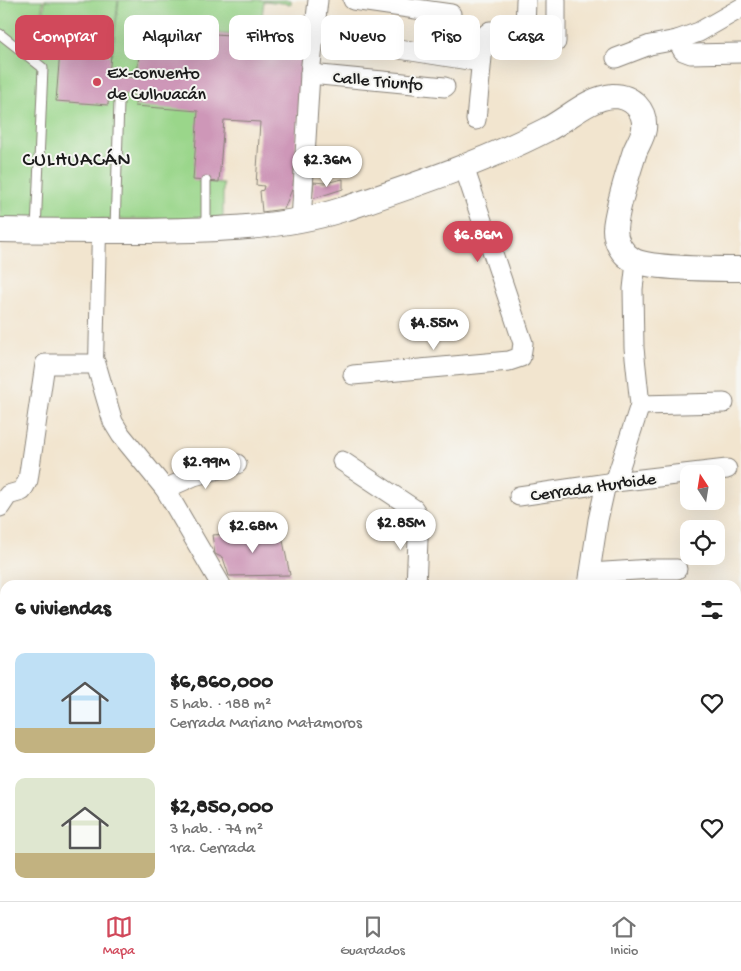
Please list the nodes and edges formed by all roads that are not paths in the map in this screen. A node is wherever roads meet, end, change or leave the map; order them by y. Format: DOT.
graph roads {
  1 [pos="318,0"];
  2 [pos="353,0"];
  3 [pos="526,0"];
  4 [pos="558,1"];
  5 [pos="741,8"];
  6 [pos="451,14"];
  7 [pos="557,15"];
  8 [pos="0,34"];
  9 [pos="678,40"];
  10 [pos="404,50"];
  11 [pos="741,53"];
  12 [pos="616,58"];
  13 [pos="481,62"];
  14 [pos="310,74"];
  15 [pos="445,87"];
  16 [pos="119,102"];
  17 [pos="476,120"];
  18 [pos="464,167"];
  19 [pos="206,181"];
  20 [pos="301,220"];
  21 [pos="206,229"];
  22 [pos="0,230"];
  23 [pos="36,231"];
  24 [pos="107,231"];
  25 [pos="636,262"];
  26 [pos="741,269"];
  27 [pos="96,364"];
  28 [pos="353,375"];
  29 [pos="724,403"];
  30 [pos="640,405"];
  31 [pos="342,460"];
  32 [pos="237,464"];
  33 [pos="727,469"];
  34 [pos="610,483"];
  35 [pos="166,489"];
  36 [pos="519,496"];
  37 [pos="3,499"];
  38 [pos="677,569"];
  39 [pos="589,579"];
  40 [pos="218,580"];
  41 [pos="416,580"];
  1 -- 14 [label="street"];
  2 -- 6 [label="street"];
  3 -- 13 [label="street"];
  4 -- 7 [label="street"];
  5 -- 9 [label="street"];
  8 -- 23 [label="lane"];
  9 -- 11 [label="street"];
  9 -- 12 [label="street"];
  10 -- 13 [label="street"];
  13 -- 17 [label="street"];
  14 -- 15 [label="street, Calle Triunfo"];
  14 -- 20 [label="street"];
  16 -- 24 [label="lane"];
  18 -- 20 [label="street"];
  18 -- 25 [label="street"];
  18 -- 28 [label="street"];
  19 -- 21 [label="lane"];
  20 -- 21 [label="street"];
  21 -- 24 [label="street"];
  22 -- 23 [label="street"];
  23 -- 24 [label="street"];
  24 -- 27 [label="street"];
  25 -- 26 [label="street"];
  25 -- 30 [label="street"];
  27 -- 35 [label="street"];
  27 -- 37 [label="street"];
  29 -- 30 [label="street"];
  30 -- 34 [label="street"];
  31 -- 41 [label="street"];
  32 -- 35 [label="street"];
  33 -- 34 [label="street, Cerrada Iturbide"];
  34 -- 36 [label="street, Cerrada Iturbide"];
  34 -- 39 [label="street"];
  35 -- 40 [label="street"];
  38 -- 39 [label="street"];
}
